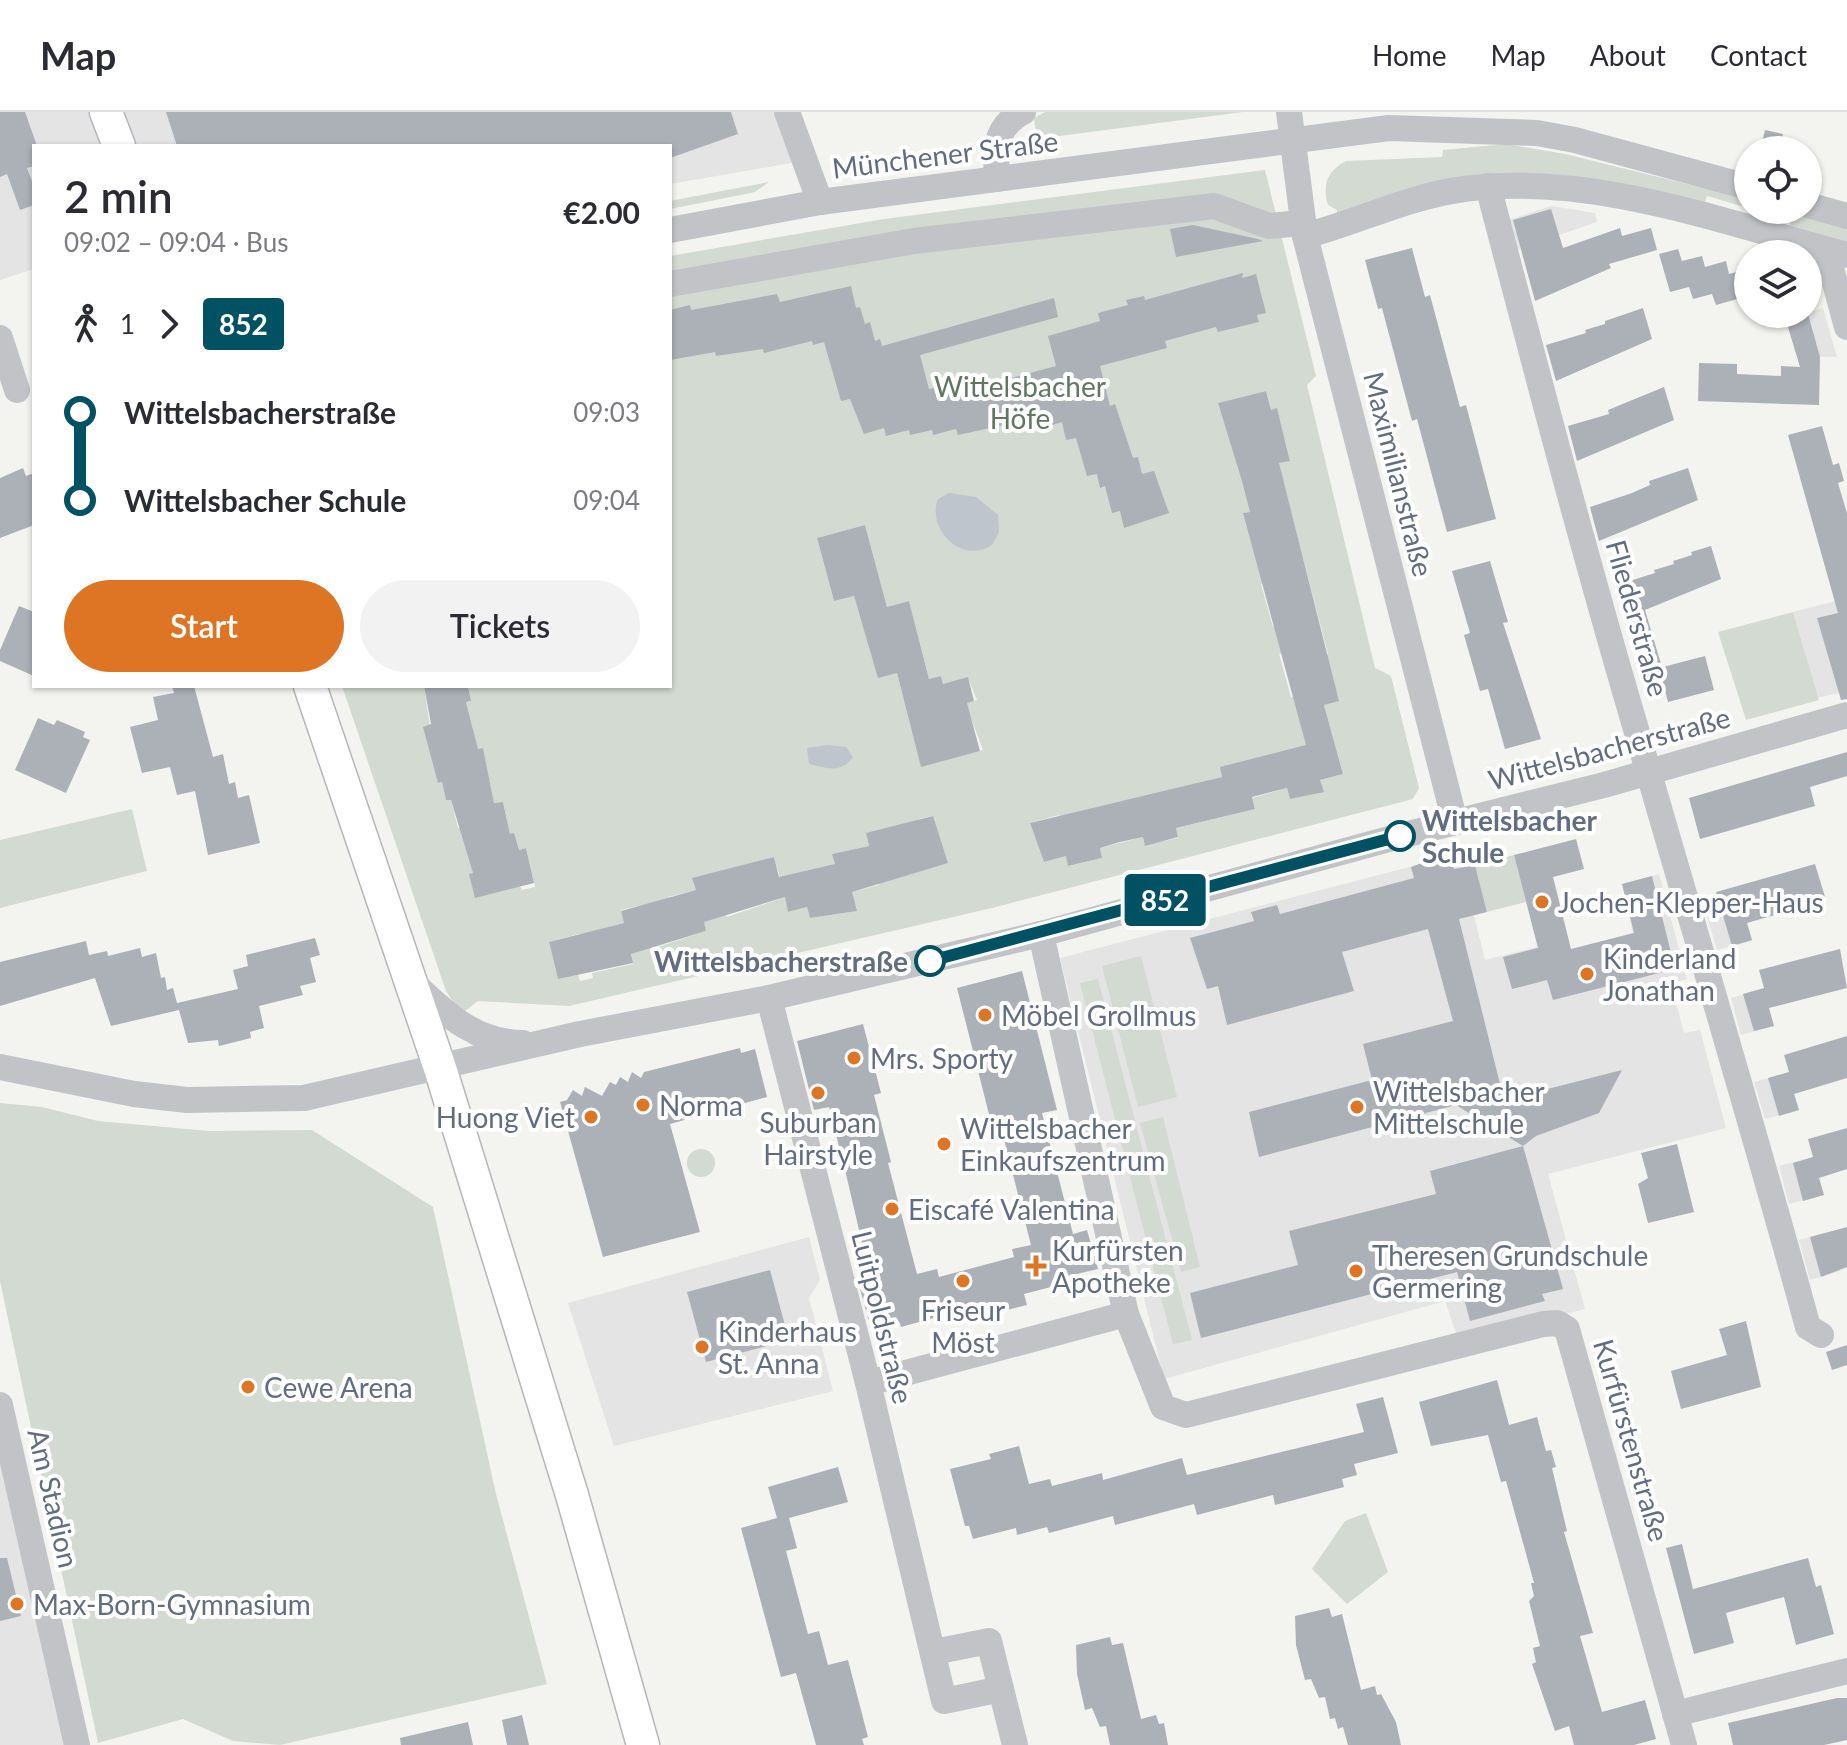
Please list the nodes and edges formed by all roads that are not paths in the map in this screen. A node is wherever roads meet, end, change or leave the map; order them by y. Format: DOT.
graph roads {
  1 [pos="106,112"];
  2 [pos="787,112"];
  3 [pos="1023,112"];
  4 [pos="1289,112"];
  5 [pos="1291,139"];
  6 [pos="118,144"];
  7 [pos="997,179"];
  8 [pos="1734,183"];
  9 [pos="1488,186"];
  10 [pos="820,202"];
  11 [pos="1822,209"];
  12 [pos="1847,216"];
  13 [pos="1304,229"];
  14 [pos="672,230"];
  15 [pos="1836,252"];
  16 [pos="672,284"];
  17 [pos="1847,327"];
  18 [pos="0,338"];
  19 [pos="17,390"];
  20 [pos="311,688"];
  21 [pos="1847,715"];
  22 [pos="1649,772"];
  23 [pos="1455,822"];
  24 [pos="1041,934"];
  25 [pos="410,980"];
  26 [pos="769,998"];
  27 [pos="547,1043"];
  28 [pos="0,1067"];
  29 [pos="440,1068"];
  30 [pos="1126,1314"];
  31 [pos="1821,1335"];
  32 [pos="868,1383"];
  33 [pos="0,1405"];
  34 [pos="934,1652"];
  35 [pos="1847,1671"];
  36 [pos="1001,1689"];
  37 [pos="1675,1714"];
  38 [pos="77,1745"];
  39 [pos="643,1745"];
  40 [pos="1015,1745"];
  41 [pos="1684,1745"];
  1 -- 6 [label="main road"];
  2 -- 10 [label="street"];
  3 -- 7 [label="street"];
  4 -- 5 [label="street, Maximilianstraße"];
  5 -- 7 [label="street, Münchener Straße"];
  5 -- 8 [label="street, Münchener Straße"];
  5 -- 13 [label="street, Maximilianstraße"];
  7 -- 10 [label="street, Münchener Straße"];
  9 -- 13 [label="street"];
  9 -- 15 [label="street"];
  9 -- 22 [label="street, Fliederstraße"];
  10 -- 14 [label="street, Münchener Straße"];
  11 -- 12 [label="street"];
  13 -- 16 [label="street"];
  13 -- 23 [label="street, Maximilianstraße"];
  15 -- 17 [label="street"];
  18 -- 19 [label="street"];
  20 -- 25 [label="main road"];
  21 -- 22 [label="street, Wittelsbacherstraße"];
  22 -- 23 [label="street, Wittelsbacherstraße"];
  22 -- 31 [label="street, Fliederstraße"];
  23 -- 24 [label="street, Wittelsbacherstraße"];
  24 -- 26 [label="street, Wittelsbacherstraße"];
  24 -- 30 [label="street, Kurfürstenstraße"];
  25 -- 27 [label="street, Wittelsbacherstraße"];
  25 -- 29 [label="main road"];
  26 -- 27 [label="street, Wittelsbacherstraße"];
  26 -- 32 [label="street, Luitpoldstraße"];
  27 -- 29 [label="street, Wittelsbacherstraße"];
  28 -- 29 [label="street, Wittelsbacherstraße"];
  29 -- 39 [label="main road"];
  30 -- 32 [label="street"];
  30 -- 37 [label="street, Kurfürstenstraße"];
  32 -- 34 [label="street, Luitpoldstraße"];
  33 -- 38 [label="street, Am Stadion"];
  34 -- 36 [label="street"];
  34 -- 36 [label="street, Luitpoldstraße"];
  35 -- 37 [label="street"];
  36 -- 40 [label="street"];
  37 -- 41 [label="street, Kurfürstenstraße"];
}
